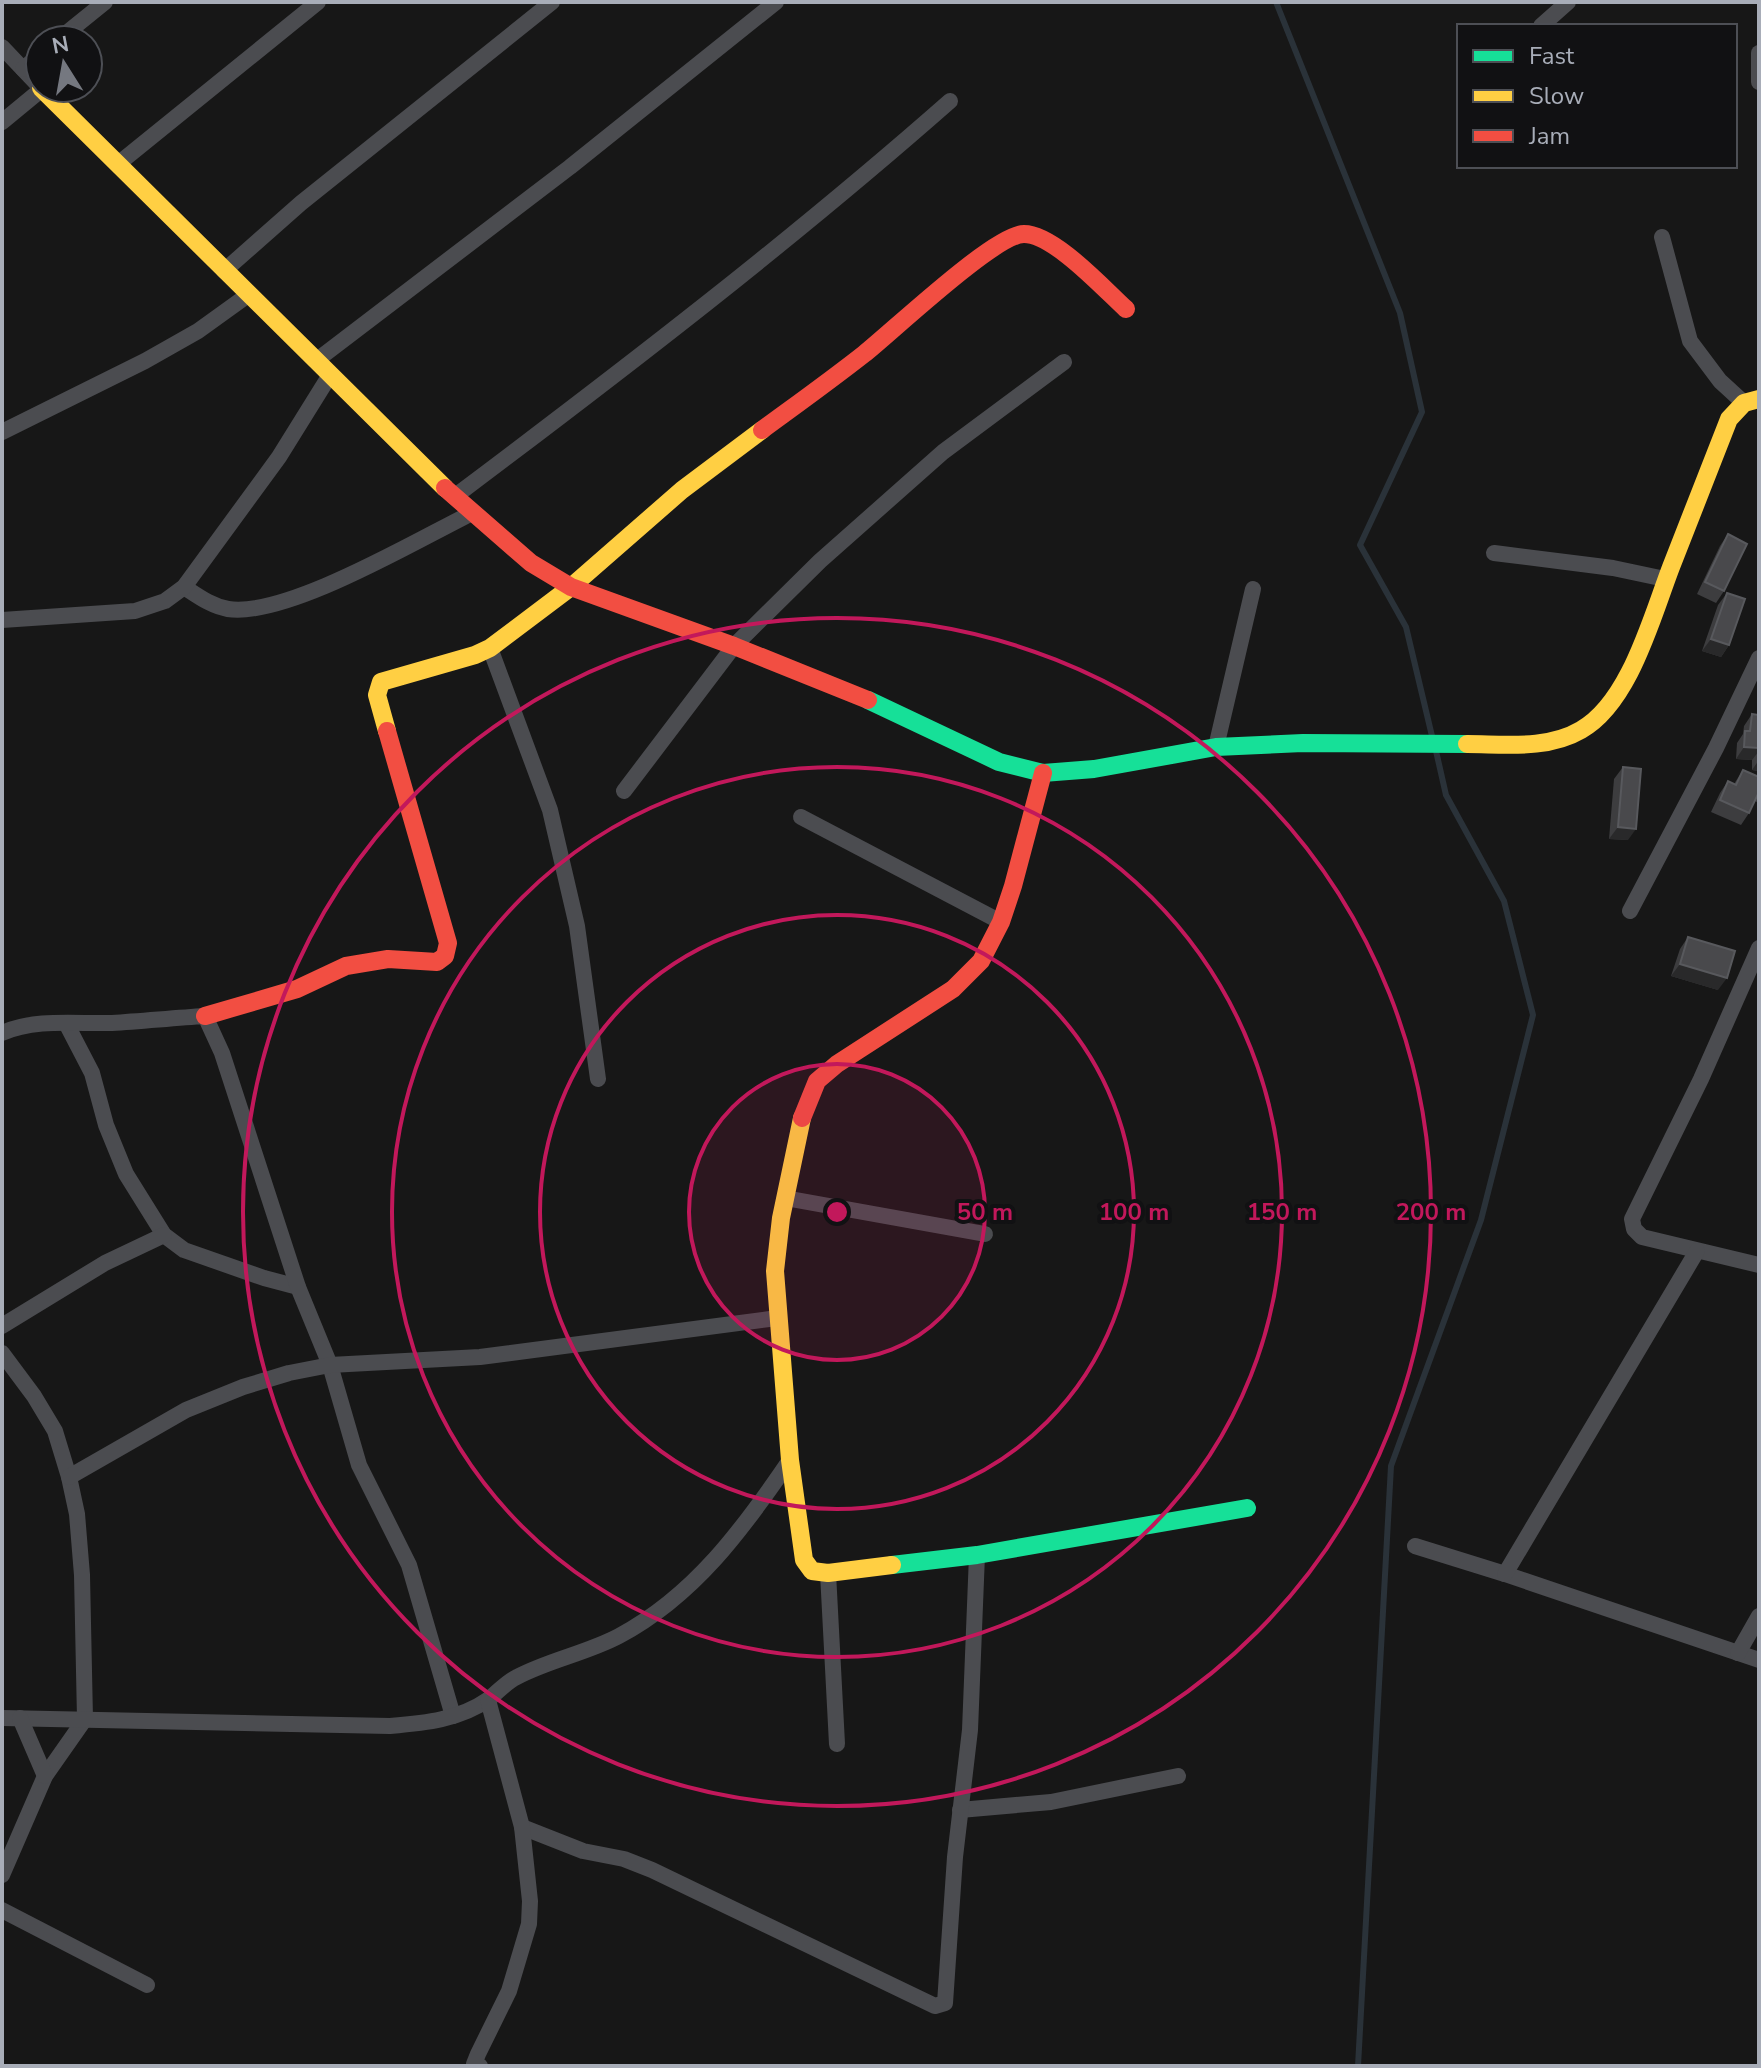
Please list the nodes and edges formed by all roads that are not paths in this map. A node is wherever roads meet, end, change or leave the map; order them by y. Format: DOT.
graph roads {
  1 [pos="105,2"];
  2 [pos="318,2"];
  3 [pos="552,2"];
  4 [pos="776,2"];
  5 [pos="1568,2"];
  6 [pos="78,24"];
  7 [pos="1543,24"];
  8 [pos="2,47"];
  9 [pos="1759,53"];
  10 [pos="23,69"];
  11 [pos="1759,82"];
  12 [pos="950,101"];
  13 [pos="24,103"];
  14 [pos="57,104"];
  15 [pos="2,122"];
  16 [pos="118,164"];
  17 [pos="1662,237"];
  18 [pos="224,271"];
  19 [pos="248,295"];
  20 [pos="1126,309"];
  21 [pos="317,360"];
  22 [pos="1064,362"];
  23 [pos="330,375"];
  24 [pos="1751,401"];
  25 [pos="2,432"];
  26 [pos="454,497"];
  27 [pos="472,513"];
  28 [pos="1494,553"];
  29 [pos="1665,579"];
  30 [pos="184,587"];
  31 [pos="571,587"];
  32 [pos="1253,589"];
  33 [pos="2,620"];
  34 [pos="734,646"];
  35 [pos="490,648"];
  36 [pos="1759,658"];
  37 [pos="1216,747"];
  38 [pos="1043,773"];
  39 [pos="624,791"];
  40 [pos="801,817"];
  41 [pos="1630,911"];
  42 [pos="1001,922"];
  43 [pos="1759,948"];
  44 [pos="205,1016"];
  45 [pos="66,1023"];
  46 [pos="2,1033"];
  47 [pos="598,1079"];
  48 [pos="785,1198"];
  49 [pos="985,1234"];
  50 [pos="164,1235"];
  51 [pos="1697,1251"];
  52 [pos="1758,1263"];
  53 [pos="298,1287"];
  54 [pos="777,1318"];
  55 [pos="2,1326"];
  56 [pos="2,1353"];
  57 [pos="330,1365"];
  58 [pos="790,1460"];
  59 [pos="69,1477"];
  60 [pos="1247,1508"];
  61 [pos="1415,1546"];
  62 [pos="977,1555"];
  63 [pos="828,1573"];
  64 [pos="1505,1574"];
  65 [pos="1759,1616"];
  66 [pos="1738,1653"];
  67 [pos="1759,1660"];
  68 [pos="488,1700"];
  69 [pos="453,1716"];
  70 [pos="2,1718"];
  71 [pos="20,1718"];
  72 [pos="85,1719"];
  73 [pos="837,1744"];
  74 [pos="45,1776"];
  75 [pos="1178,1776"];
  76 [pos="960,1810"];
  77 [pos="522,1827"];
  78 [pos="2,1875"];
  79 [pos="2,1910"];
  80 [pos="147,1985"];
  81 [pos="476,2065"];
  1 -- 6 [label="street"];
  2 -- 16 [label="street"];
  3 -- 18 [label="street"];
  4 -- 21 [label="street"];
  5 -- 7 [label="street"];
  8 -- 10 [label="street"];
  9 -- 11 [label="street"];
  12 -- 26 [label="street"];
  13 -- 15 [label="street"];
  14 -- 16 [label="street"];
  16 -- 18 [label="street"];
  17 -- 24 [label="street"];
  18 -- 19 [label="street"];
  19 -- 21 [label="street"];
  19 -- 25 [label="street"];
  20 -- 31 [label="street"];
  21 -- 23 [label="street"];
  22 -- 34 [label="street"];
  23 -- 26 [label="street"];
  23 -- 30 [label="street"];
  24 -- 29 [label="street"];
  26 -- 27 [label="street"];
  27 -- 30 [label="street"];
  27 -- 31 [label="street"];
  28 -- 29 [label="street"];
  29 -- 37 [label="street"];
  30 -- 33 [label="street"];
  31 -- 34 [label="street"];
  31 -- 35 [label="street"];
  32 -- 37 [label="street"];
  34 -- 38 [label="street"];
  34 -- 39 [label="street"];
  35 -- 44 [label="street"];
  35 -- 47 [label="street"];
  36 -- 41 [label="street"];
  37 -- 38 [label="street"];
  38 -- 42 [label="street"];
  40 -- 42 [label="street"];
  42 -- 48 [label="street"];
  43 -- 51 [label="street"];
  44 -- 45 [label="street"];
  44 -- 53 [label="street"];
  45 -- 46 [label="street"];
  45 -- 50 [label="street"];
  48 -- 49 [label="street"];
  48 -- 54 [label="street"];
  50 -- 53 [label="street"];
  50 -- 55 [label="street"];
  51 -- 52 [label="street"];
  51 -- 64 [label="street"];
  53 -- 57 [label="street"];
  54 -- 57 [label="street"];
  54 -- 58 [label="street"];
  56 -- 59 [label="street"];
  57 -- 59 [label="street"];
  57 -- 69 [label="street"];
  58 -- 63 [label="street"];
  58 -- 68 [label="street"];
  59 -- 72 [label="street"];
  60 -- 62 [label="street"];
  61 -- 64 [label="street"];
  62 -- 63 [label="street"];
  62 -- 76 [label="street"];
  63 -- 73 [label="street"];
  64 -- 66 [label="street"];
  65 -- 66 [label="street"];
  66 -- 67 [label="street"];
  68 -- 69 [label="street"];
  68 -- 77 [label="street"];
  69 -- 72 [label="street"];
  70 -- 71 [label="street"];
  71 -- 72 [label="street"];
  71 -- 74 [label="street"];
  72 -- 74 [label="street"];
  74 -- 78 [label="street"];
  75 -- 76 [label="street"];
  76 -- 77 [label="street"];
  77 -- 81 [label="street"];
  79 -- 80 [label="street"];
}
